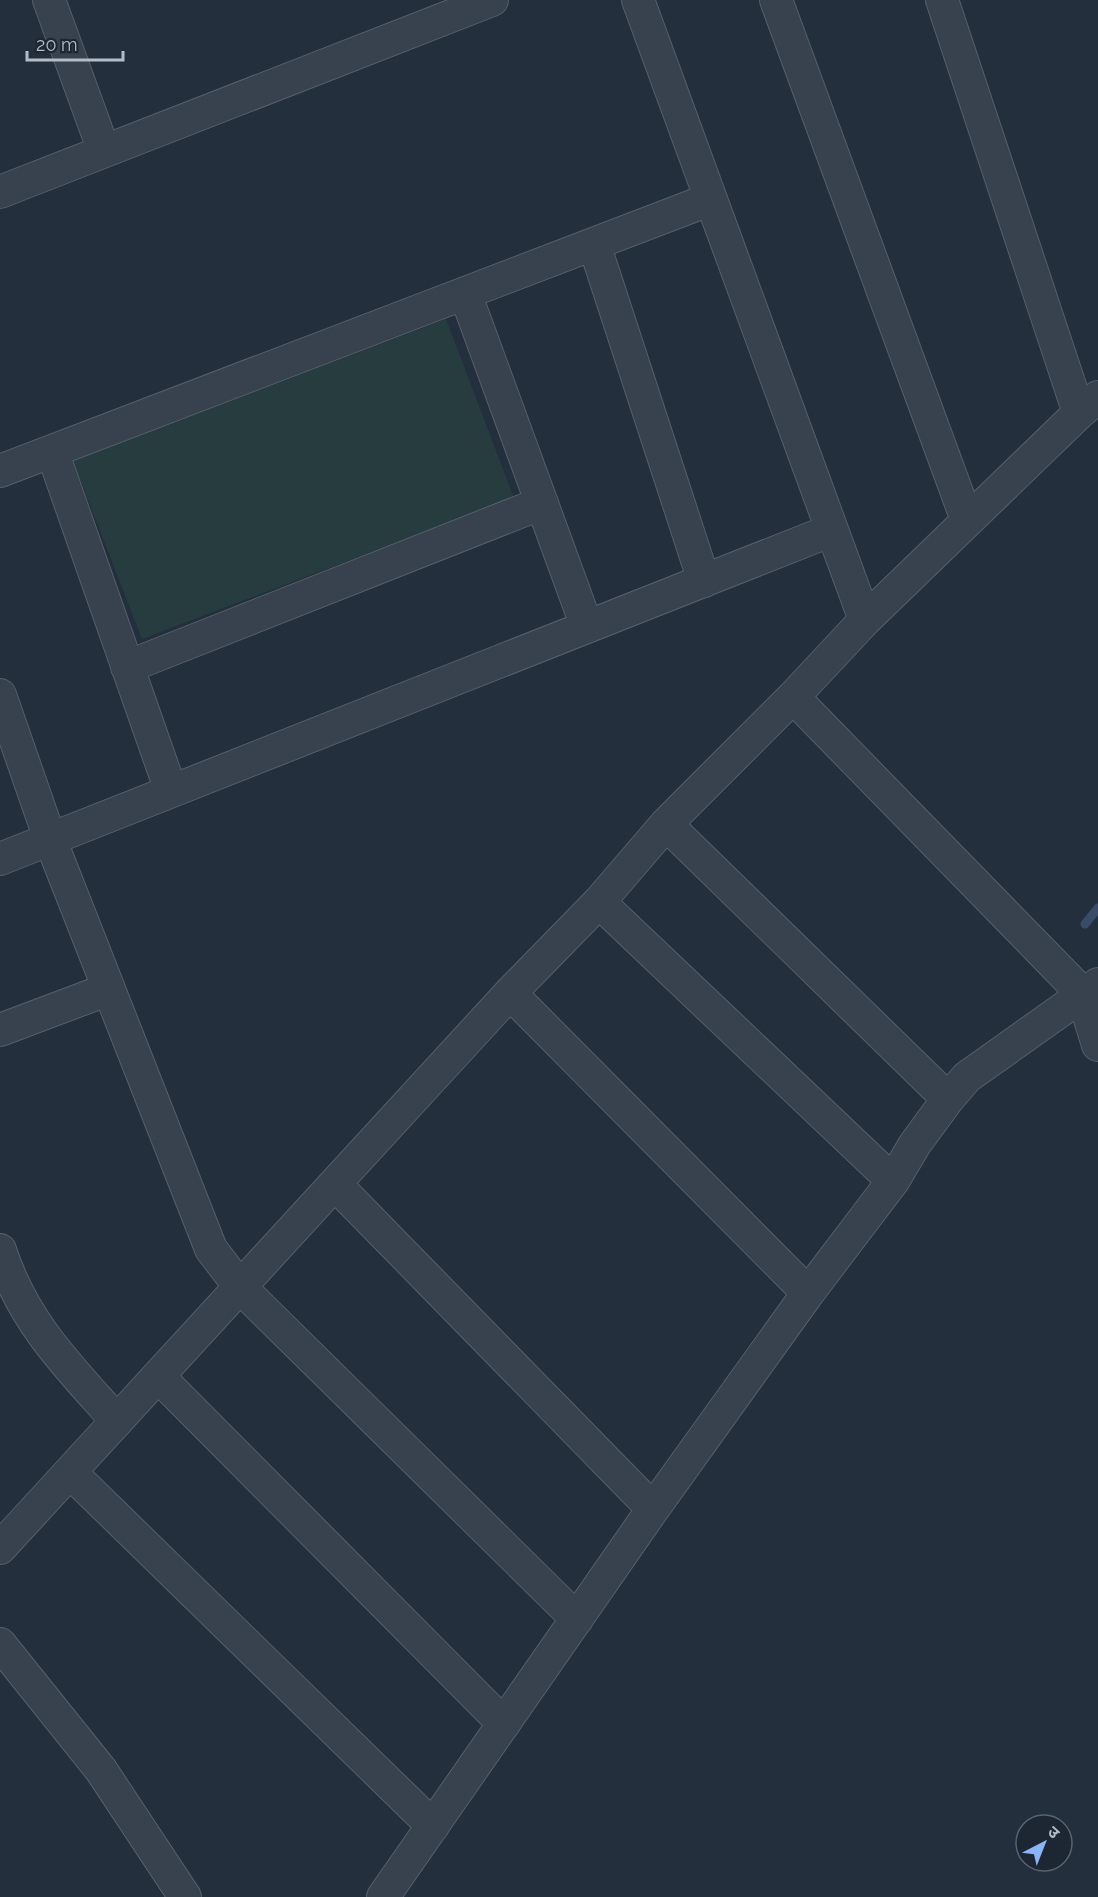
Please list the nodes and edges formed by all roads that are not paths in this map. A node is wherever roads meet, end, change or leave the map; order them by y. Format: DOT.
graph roads {
  1 [pos="49,0"];
  2 [pos="492,0"];
  3 [pos="638,0"];
  4 [pos="776,0"];
  5 [pos="942,0"];
  6 [pos="104,152"];
  7 [pos="0,192"];
  8 [pos="711,199"];
  9 [pos="594,244"];
  10 [pos="465,293"];
  11 [pos="1088,405"];
  12 [pos="52,451"];
  13 [pos="0,471"];
  14 [pos="542,503"];
  15 [pos="967,520"];
  16 [pos="832,530"];
  17 [pos="704,581"];
  18 [pos="865,620"];
  19 [pos="587,627"];
  20 [pos="127,667"];
  21 [pos="0,695"];
  22 [pos="793,697"];
  23 [pos="171,791"];
  24 [pos="666,824"];
  25 [pos="50,839"];
  26 [pos="0,859"];
  27 [pos="599,902"];
  28 [pos="1090,988"];
  29 [pos="109,989"];
  30 [pos="510,993"];
  31 [pos="0,1030"];
  32 [pos="1098,1045"];
  33 [pos="948,1099"];
  34 [pos="893,1181"];
  35 [pos="335,1184"];
  36 [pos="0,1250"];
  37 [pos="240,1287"];
  38 [pos="808,1293"];
  39 [pos="158,1376"];
  40 [pos="117,1421"];
  41 [pos="70,1472"];
  42 [pos="653,1509"];
  43 [pos="0,1548"];
  44 [pos="577,1619"];
  45 [pos="0,1644"];
  46 [pos="504,1724"];
  47 [pos="433,1826"];
  48 [pos="173,1891"];
  49 [pos="383,1897"];
  1 -- 6 [label="street"];
  2 -- 6 [label="street"];
  3 -- 8 [label="street"];
  4 -- 15 [label="street"];
  5 -- 11 [label="street"];
  6 -- 7 [label="street"];
  8 -- 9 [label="street"];
  8 -- 16 [label="street"];
  9 -- 10 [label="street"];
  9 -- 17 [label="street"];
  10 -- 12 [label="street"];
  10 -- 14 [label="street"];
  11 -- 15 [label="street"];
  12 -- 13 [label="street"];
  12 -- 20 [label="street"];
  14 -- 19 [label="street"];
  14 -- 20 [label="street"];
  15 -- 18 [label="street"];
  16 -- 17 [label="street"];
  16 -- 18 [label="street"];
  17 -- 19 [label="street"];
  18 -- 22 [label="street"];
  19 -- 23 [label="street"];
  20 -- 23 [label="street"];
  21 -- 25 [label="street"];
  22 -- 24 [label="street"];
  22 -- 28 [label="street"];
  23 -- 25 [label="street"];
  24 -- 27 [label="street"];
  24 -- 33 [label="street"];
  25 -- 26 [label="street"];
  25 -- 29 [label="street"];
  27 -- 30 [label="street"];
  27 -- 34 [label="street"];
  28 -- 32 [label="street"];
  28 -- 33 [label="street"];
  29 -- 31 [label="street"];
  29 -- 37 [label="street"];
  30 -- 35 [label="street"];
  30 -- 38 [label="street"];
  33 -- 34 [label="street"];
  34 -- 38 [label="street"];
  35 -- 37 [label="street"];
  35 -- 42 [label="street"];
  36 -- 40 [label="street"];
  37 -- 39 [label="street"];
  37 -- 44 [label="street"];
  38 -- 42 [label="street"];
  39 -- 40 [label="street"];
  39 -- 46 [label="street"];
  40 -- 41 [label="street"];
  41 -- 43 [label="street"];
  41 -- 47 [label="street"];
  42 -- 44 [label="street"];
  44 -- 46 [label="street"];
  45 -- 48 [label="street"];
  46 -- 47 [label="street"];
  47 -- 49 [label="street"];
}
